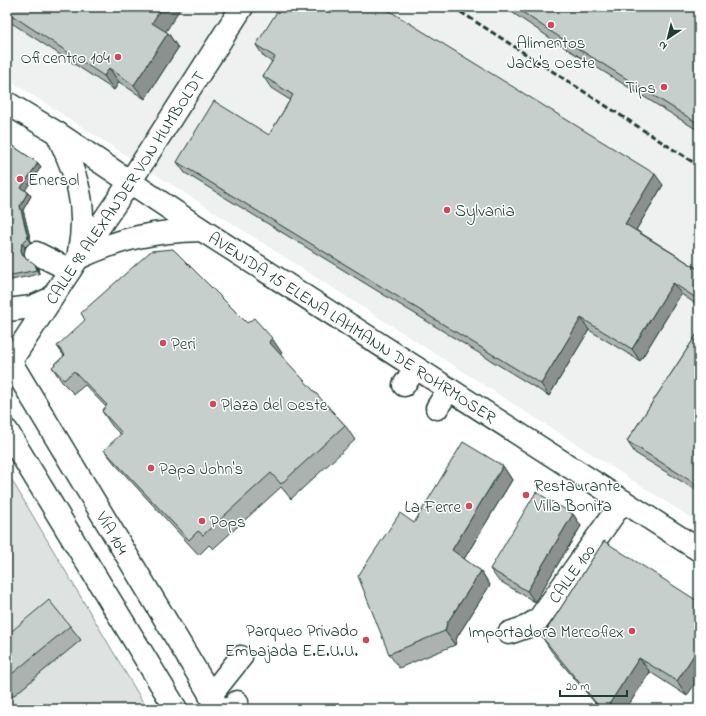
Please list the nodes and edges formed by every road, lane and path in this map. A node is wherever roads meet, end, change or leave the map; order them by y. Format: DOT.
graph roads {
  1 [pos="242,7"];
  2 [pos="7,103"];
  3 [pos="57,133"];
  4 [pos="130,182"];
  5 [pos="202,230"];
  6 [pos="36,253"];
  7 [pos="74,264"];
  8 [pos="50,299"];
  9 [pos="7,310"];
  10 [pos="8,362"];
  11 [pos="449,389"];
  12 [pos="437,408"];
  13 [pos="7,431"];
  14 [pos="623,501"];
  15 [pos="699,550"];
  16 [pos="509,633"];
  17 [pos="241,657"];
  18 [pos="225,704"];
  19 [pos="176,709"];
  1 -- 4 [label="street, CALLE 98 ALEXANDER VON HUMBOLDT"];
  2 -- 3 [label="street, AVENIDA 15 ELENA LAHMANN DE ROHRMOSER"];
  3 -- 4 [label="street, AVENIDA 15 ELENA LAHMANN DE ROHRMOSER"];
  3 -- 7 [label="street"];
  4 -- 5 [label="street, AVENIDA 15 ELENA LAHMANN DE ROHRMOSER"];
  4 -- 7 [label="street, CALLE 98 ALEXANDER VON HUMBOLDT"];
  5 -- 7 [label="street"];
  5 -- 11 [label="street, AVENIDA 15 ELENA LAHMANN DE ROHRMOSER"];
  6 -- 7 [label="street"];
  7 -- 8 [label="street, CALLE 98 ALEXANDER VON HUMBOLDT"];
  8 -- 9 [label="street"];
  8 -- 10 [label="street, CALLE 98 ALEXANDER VON HUMBOLDT"];
  10 -- 18 [label="street, VÍA 104"];
  11 -- 12 [label="street"];
  11 -- 14 [label="street, AVENIDA 15 ELENA LAHMANN DE ROHRMOSER"];
  13 -- 19 [label="street"];
  14 -- 15 [label="street, AVENIDA 15 ELENA LAHMANN DE ROHRMOSER"];
  14 -- 16 [label="street, CALLE 100"];
  17 -- 18 [label="street"];
}
